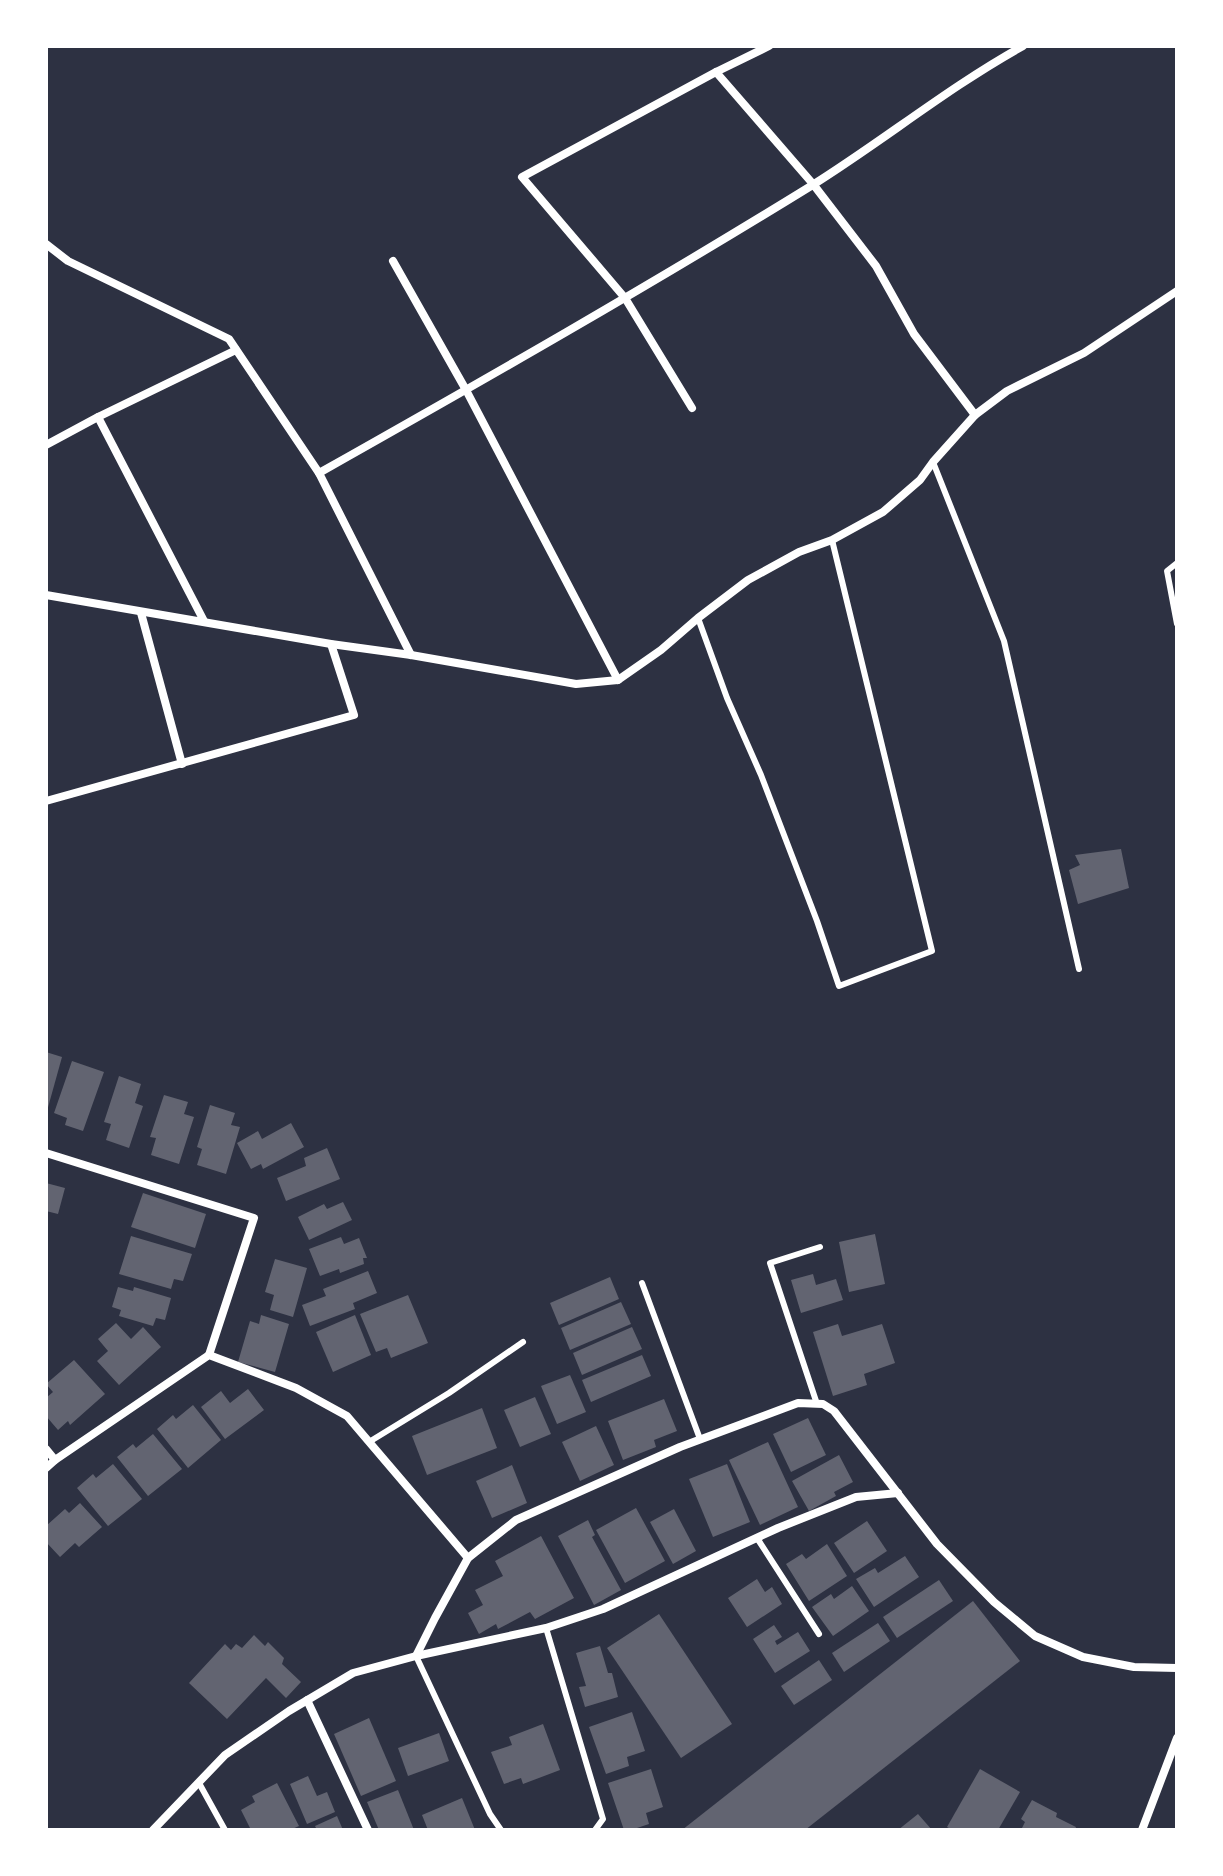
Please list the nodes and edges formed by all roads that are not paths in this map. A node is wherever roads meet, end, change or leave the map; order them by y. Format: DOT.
graph roads {
  1 [pos="769,46"];
  2 [pos="1023,46"];
  3 [pos="716,72"];
  4 [pos="813,184"];
  5 [pos="46,244"];
  6 [pos="393,261"];
  7 [pos="1177,291"];
  8 [pos="625,298"];
  9 [pos="236,350"];
  10 [pos="466,390"];
  11 [pos="692,408"];
  12 [pos="975,415"];
  13 [pos="98,417"];
  14 [pos="46,445"];
  15 [pos="933,462"];
  16 [pos="319,473"];
  17 [pos="832,540"];
  18 [pos="1177,563"];
  19 [pos="46,595"];
  20 [pos="141,613"];
  21 [pos="698,618"];
  22 [pos="204,621"];
  23 [pos="1177,624"];
  24 [pos="331,644"];
  25 [pos="411,655"];
  26 [pos="618,680"];
  27 [pos="182,764"];
  28 [pos="46,801"];
  29 [pos="1079,969"];
  30 [pos="46,1153"];
  31 [pos="820,1247"];
  32 [pos="642,1283"];
  33 [pos="523,1342"];
  34 [pos="209,1355"];
  35 [pos="817,1404"];
  36 [pos="700,1439"];
  37 [pos="369,1442"];
  38 [pos="46,1449"];
  39 [pos="55,1460"];
  40 [pos="46,1468"];
  41 [pos="898,1493"];
  42 [pos="757,1538"];
  43 [pos="468,1558"];
  44 [pos="546,1628"];
  45 [pos="819,1634"];
  46 [pos="416,1656"];
  47 [pos="1177,1668"];
  48 [pos="307,1700"];
  49 [pos="1177,1738"];
  50 [pos="199,1783"];
  51 [pos="153,1830"];
  52 [pos="225,1830"];
  53 [pos="368,1830"];
  54 [pos="501,1830"];
  55 [pos="595,1830"];
  56 [pos="1142,1830"];
  1 -- 3 [label="street"];
  2 -- 4 [label="street"];
  3 -- 4 [label="street"];
  3 -- 8 [label="street"];
  4 -- 8 [label="street"];
  4 -- 12 [label="street"];
  5 -- 9 [label="street"];
  6 -- 10 [label="street"];
  7 -- 12 [label="street"];
  8 -- 10 [label="street"];
  8 -- 11 [label="street"];
  9 -- 13 [label="street"];
  9 -- 16 [label="street"];
  10 -- 16 [label="street"];
  10 -- 26 [label="street"];
  12 -- 15 [label="street"];
  13 -- 14 [label="street"];
  13 -- 22 [label="street"];
  15 -- 17 [label="street"];
  15 -- 29 [label="lane"];
  16 -- 25 [label="street"];
  17 -- 21 [label="street"];
  17 -- 21 [label="lane"];
  18 -- 23 [label="lane"];
  19 -- 20 [label="street"];
  20 -- 22 [label="street"];
  20 -- 27 [label="street"];
  21 -- 26 [label="street"];
  22 -- 24 [label="street"];
  24 -- 25 [label="street"];
  24 -- 27 [label="street"];
  25 -- 26 [label="street"];
  27 -- 28 [label="street"];
  30 -- 34 [label="street"];
  31 -- 35 [label="lane"];
  32 -- 36 [label="lane"];
  33 -- 37 [label="lane"];
  34 -- 37 [label="street"];
  34 -- 39 [label="street"];
  35 -- 36 [label="street"];
  35 -- 41 [label="street"];
  36 -- 43 [label="street"];
  37 -- 43 [label="street"];
  38 -- 39 [label="street"];
  39 -- 40 [label="street"];
  41 -- 42 [label="street"];
  41 -- 47 [label="street"];
  42 -- 44 [label="street"];
  42 -- 45 [label="lane"];
  43 -- 46 [label="street"];
  44 -- 46 [label="street"];
  44 -- 55 [label="lane"];
  46 -- 48 [label="street"];
  46 -- 54 [label="lane"];
  48 -- 50 [label="street"];
  48 -- 53 [label="street"];
  49 -- 56 [label="street"];
  50 -- 51 [label="street"];
  50 -- 52 [label="lane"];
}
